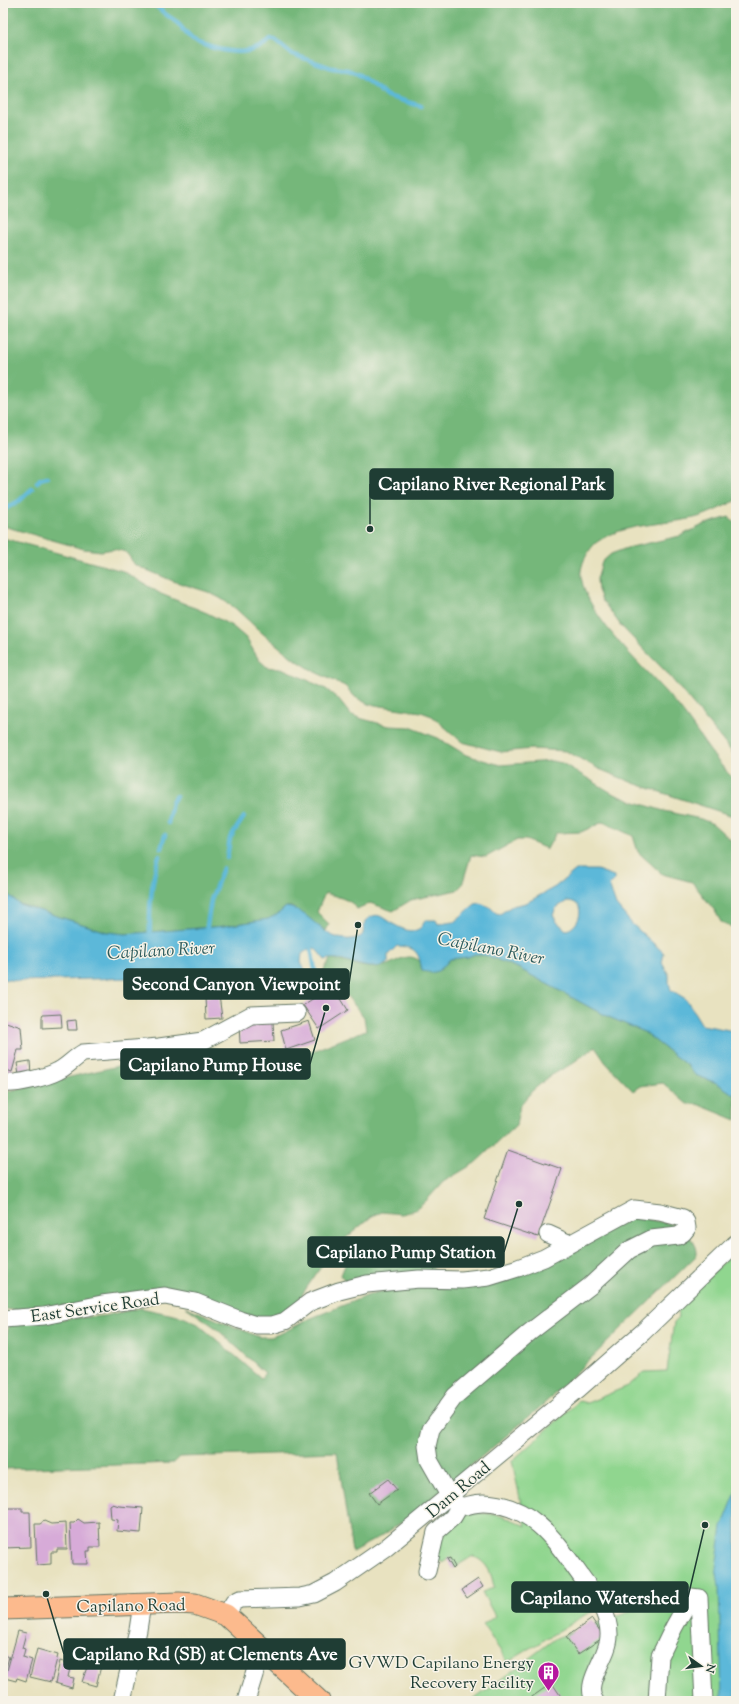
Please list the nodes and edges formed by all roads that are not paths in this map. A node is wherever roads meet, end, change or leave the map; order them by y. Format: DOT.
graph roads {
  1 [pos="297,1013"];
  2 [pos="3,1083"];
  3 [pos="548,1234"];
  4 [pos="736,1243"];
  5 [pos="570,1244"];
  6 [pos="3,1319"];
  7 [pos="455,1501"];
  8 [pos="427,1571"];
  9 [pos="142,1604"];
  10 [pos="3,1609"];
  11 [pos="226,1615"];
  12 [pos="262,1649"];
  13 [pos="122,1701"];
  14 [pos="246,1701"];
  15 [pos="319,1701"];
  16 [pos="595,1701"];
  17 [pos="657,1701"];
  18 [pos="704,1701"];
  1 -- 2 [label="street"];
  3 -- 5 [label="street"];
  4 -- 7 [label="street, Dam Road"];
  5 -- 6 [label="street, East Service Road"];
  5 -- 7 [label="street, East Service Road"];
  7 -- 8 [label="street"];
  7 -- 11 [label="street, Dam Road"];
  7 -- 16 [label="street"];
  9 -- 10 [label="main road, Capilano Road"];
  9 -- 11 [label="main road, Capilano Road"];
  9 -- 13 [label="street"];
  11 -- 12 [label="main road, Capilano Road"];
  12 -- 14 [label="street"];
  12 -- 15 [label="main road, Capilano Road"];
  17 -- 18 [label="street"];
}
